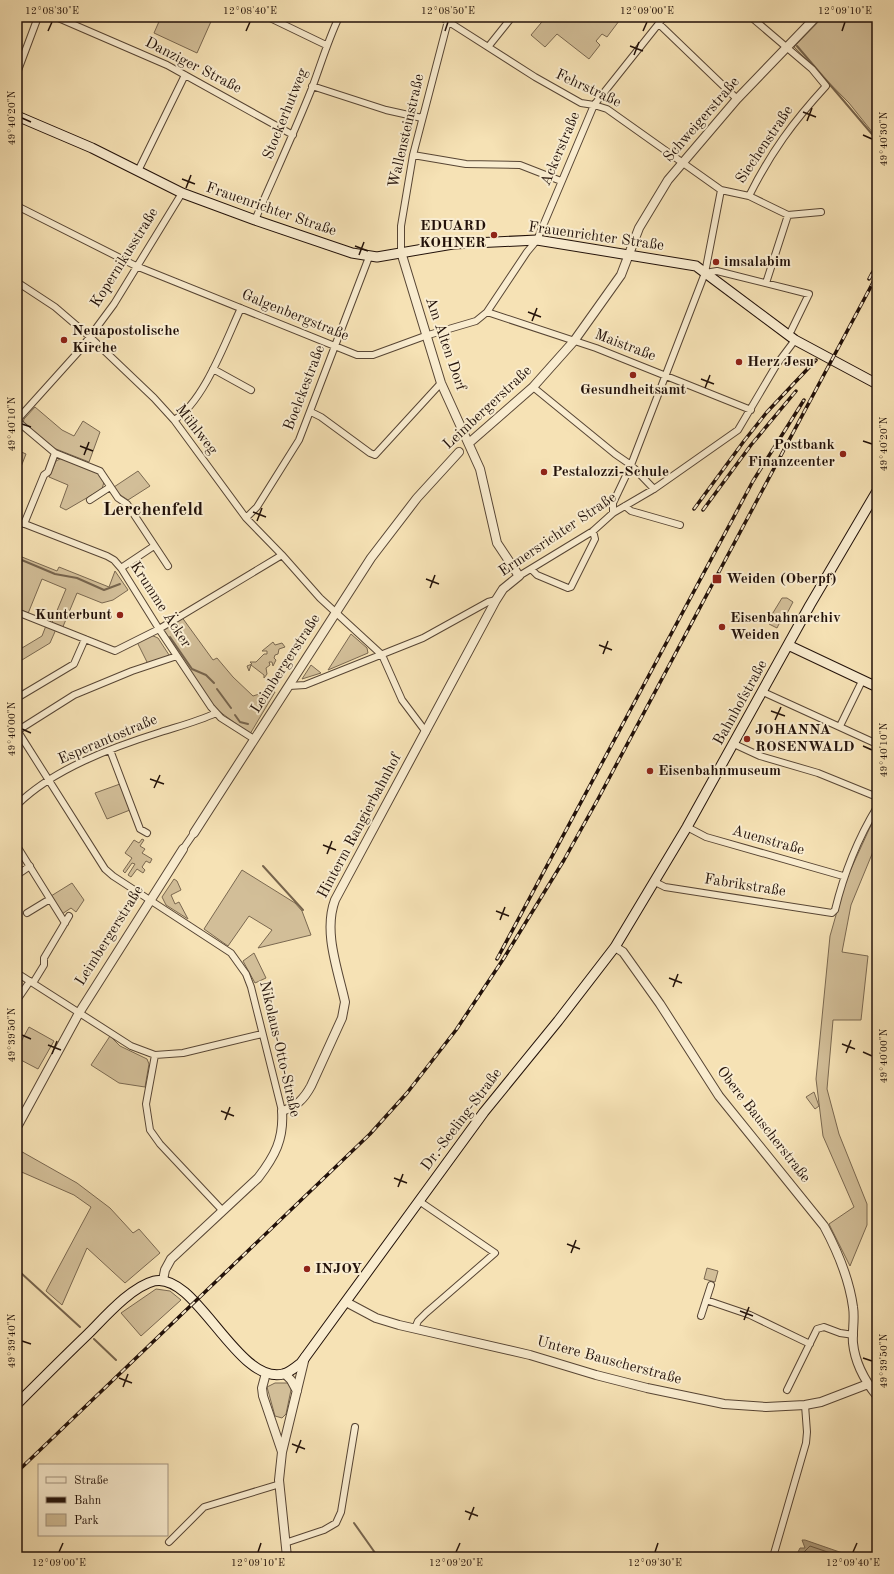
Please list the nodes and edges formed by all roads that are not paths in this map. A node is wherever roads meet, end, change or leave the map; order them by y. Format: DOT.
graph roads {
  1 [pos="38,17"];
  2 [pos="56,17"];
  3 [pos="268,17"];
  4 [pos="339,17"];
  5 [pos="441,17"];
  6 [pos="512,17"];
  7 [pos="664,17"];
  8 [pos="751,17"];
  9 [pos="816,17"];
  10 [pos="449,20"];
  11 [pos="659,24"];
  12 [pos="326,45"];
  13 [pos="488,47"];
  14 [pos="786,47"];
  15 [pos="17,73"];
  16 [pos="185,75"];
  17 [pos="312,86"];
  18 [pos="737,99"];
  19 [pos="594,105"];
  20 [pos="17,116"];
  21 [pos="422,118"];
  22 [pos="293,135"];
  23 [pos="413,155"];
  24 [pos="682,162"];
  25 [pos="138,171"];
  26 [pos="561,181"];
  27 [pos="720,190"];
  28 [pos="182,193"];
  29 [pos="749,196"];
  30 [pos="17,206"];
  31 [pos="820,212"];
  32 [pos="788,215"];
  33 [pos="255,220"];
  34 [pos="537,240"];
  35 [pos="401,252"];
  36 [pos="629,255"];
  37 [pos="370,257"];
  38 [pos="136,266"];
  39 [pos="705,273"];
  40 [pos="17,282"];
  41 [pos="766,283"];
  42 [pos="241,308"];
  43 [pos="487,312"];
  44 [pos="791,331"];
  45 [pos="425,336"];
  46 [pos="90,337"];
  47 [pos="795,340"];
  48 [pos="574,341"];
  49 [pos="335,347"];
  50 [pos="213,369"];
  51 [pos="666,376"];
  52 [pos="441,384"];
  53 [pos="877,384"];
  54 [pos="533,386"];
  55 [pos="251,390"];
  56 [pos="751,410"];
  57 [pos="311,412"];
  58 [pos="174,420"];
  59 [pos="17,421"];
  60 [pos="469,443"];
  61 [pos="460,452"];
  62 [pos="55,453"];
  63 [pos="631,465"];
  64 [pos="110,487"];
  65 [pos="654,489"];
  66 [pos="877,491"];
  67 [pos="90,500"];
  68 [pos="625,506"];
  69 [pos="613,513"];
  70 [pos="246,518"];
  71 [pos="17,520"];
  72 [pos="24,524"];
  73 [pos="680,525"];
  74 [pos="593,531"];
  75 [pos="154,546"];
  76 [pos="282,555"];
  77 [pos="168,566"];
  78 [pos="121,568"];
  79 [pos="531,569"];
  80 [pos="520,576"];
  81 [pos="496,600"];
  82 [pos="17,612"];
  83 [pos="336,613"];
  84 [pos="159,629"];
  85 [pos="85,639"];
  86 [pos="788,645"];
  87 [pos="382,655"];
  88 [pos="177,656"];
  89 [pos="862,681"];
  90 [pos="289,686"];
  91 [pos="877,687"];
  92 [pos="763,692"];
  93 [pos="17,698"];
  94 [pos="216,713"];
  95 [pos="840,726"];
  96 [pos="17,730"];
  97 [pos="426,732"];
  98 [pos="254,739"];
  99 [pos="734,744"];
  100 [pos="877,744"];
  101 [pos="110,750"];
  102 [pos="48,780"];
  103 [pos="877,797"];
  104 [pos="17,805"];
  105 [pos="877,807"];
  106 [pos="687,827"];
  107 [pos="147,833"];
  108 [pos="194,833"];
  109 [pos="17,846"];
  110 [pos="183,849"];
  111 [pos="30,866"];
  112 [pos="17,875"];
  113 [pos="843,876"];
  114 [pos="655,882"];
  115 [pos="50,899"];
  116 [pos="150,900"];
  117 [pos="28,914"];
  118 [pos="69,916"];
  119 [pos="65,922"];
  120 [pos="615,947"];
  121 [pos="17,973"];
  122 [pos="31,982"];
  123 [pos="17,1000"];
  124 [pos="79,1013"];
  125 [pos="262,1034"];
  126 [pos="155,1055"];
  127 [pos="282,1110"];
  128 [pos="17,1127"];
  129 [pos="419,1201"];
  130 [pos="222,1210"];
  131 [pos="163,1280"];
  132 [pos="711,1285"];
  133 [pos="706,1300"];
  134 [pos="346,1302"];
  135 [pos="701,1316"];
  136 [pos="415,1328"];
  137 [pos="854,1335"];
  138 [pos="810,1344"];
  139 [pos="305,1357"];
  140 [pos="266,1373"];
  141 [pos="285,1374"];
  142 [pos="868,1384"];
  143 [pos="787,1390"];
  144 [pos="297,1391"];
  145 [pos="877,1396"];
  146 [pos="17,1404"];
  147 [pos="805,1405"];
  148 [pos="356,1428"];
  149 [pos="282,1452"];
  150 [pos="280,1484"];
  151 [pos="169,1542"];
  152 [pos="285,1543"];
  153 [pos="287,1557"];
  154 [pos="773,1557"];
  1 -- 15 [label="street"];
  2 -- 16 [label="street, Danziger Straße"];
  3 -- 12 [label="street"];
  4 -- 12 [label="street, Stockerhutweg"];
  5 -- 10 [label="street, Fehrstraße"];
  6 -- 13 [label="street"];
  7 -- 11 [label="street, Ackerstraße"];
  8 -- 14 [label="street"];
  9 -- 14 [label="street, Schweigerstraße"];
  10 -- 13 [label="street, Fehrstraße"];
  10 -- 21 [label="street, Wallensteinstraße"];
  11 -- 18 [label="street"];
  11 -- 19 [label="street, Ackerstraße"];
  12 -- 17 [label="street, Stockerhutweg"];
  13 -- 19 [label="street, Fehrstraße"];
  14 -- 18 [label="street, Schweigerstraße"];
  14 -- 29 [label="street, Siechenstraße"];
  16 -- 22 [label="street, Danziger Straße"];
  16 -- 25 [label="street"];
  17 -- 21 [label="street"];
  17 -- 22 [label="street, Stockerhutweg"];
  18 -- 24 [label="street, Schweigerstraße"];
  19 -- 24 [label="street, Fehrstraße"];
  19 -- 26 [label="street, Ackerstraße"];
  20 -- 25 [label="main road, Frauenrichter Straße"];
  21 -- 23 [label="street, Wallensteinstraße"];
  22 -- 33 [label="street, Stockerhutweg"];
  23 -- 26 [label="street"];
  23 -- 35 [label="street, Wallensteinstraße"];
  24 -- 27 [label="street, Fehrstraße"];
  24 -- 36 [label="street, Schweigerstraße"];
  25 -- 28 [label="main road, Frauenrichter Straße"];
  26 -- 34 [label="street, Ackerstraße"];
  27 -- 29 [label="street, Siechenstraße"];
  27 -- 39 [label="street, Siechenstraße"];
  28 -- 33 [label="main road, Frauenrichter Straße"];
  28 -- 38 [label="street, Kopernikusstraße"];
  29 -- 32 [label="street"];
  30 -- 38 [label="street, Galgenbergstraße"];
  31 -- 32 [label="street"];
  32 -- 41 [label="street"];
  33 -- 37 [label="main road, Frauenrichter Straße"];
  34 -- 35 [label="main road, Frauenrichter Straße"];
  34 -- 36 [label="main road, Frauenrichter Straße"];
  34 -- 43 [label="street, Galgenbergstraße"];
  35 -- 37 [label="main road, Frauenrichter Straße"];
  35 -- 45 [label="street, Am Alten Dorf"];
  36 -- 39 [label="main road, Frauenrichter Straße"];
  36 -- 48 [label="street, Leimbergerstraße"];
  37 -- 49 [label="street, Boelckestraße"];
  38 -- 42 [label="street, Galgenbergstraße"];
  38 -- 46 [label="street, Kopernikusstraße"];
  39 -- 41 [label="street"];
  39 -- 47 [label="main road, Frauenrichter Straße"];
  39 -- 51 [label="street, Siechenstraße"];
  40 -- 46 [label="street, Mühlweg"];
  41 -- 44 [label="street"];
  42 -- 49 [label="street, Galgenbergstraße"];
  42 -- 50 [label="street"];
  43 -- 45 [label="street, Galgenbergstraße"];
  43 -- 48 [label="street, Maistraße"];
  45 -- 49 [label="street, Galgenbergstraße"];
  45 -- 52 [label="street, Am Alten Dorf"];
  46 -- 58 [label="street, Mühlweg"];
  46 -- 59 [label="street, Kopernikusstraße"];
  47 -- 53 [label="main road, Frauenrichter Straße"];
  47 -- 56 [label="street, Ermersrichter Straße"];
  48 -- 51 [label="street, Maistraße"];
  48 -- 54 [label="street, Leimbergerstraße"];
  49 -- 57 [label="street, Boelckestraße"];
  50 -- 55 [label="street"];
  50 -- 58 [label="street"];
  51 -- 56 [label="street, Maistraße"];
  51 -- 63 [label="street, Siechenstraße"];
  52 -- 57 [label="street"];
  52 -- 60 [label="street, Am Alten Dorf"];
  54 -- 60 [label="street, Leimbergerstraße"];
  54 -- 63 [label="street"];
  56 -- 65 [label="street, Ermersrichter Straße"];
  57 -- 70 [label="street, Boelckestraße"];
  58 -- 70 [label="street, Mühlweg"];
  59 -- 62 [label="street"];
  60 -- 61 [label="street, Leimbergerstraße"];
  60 -- 80 [label="street, Am Alten Dorf"];
  61 -- 83 [label="street, Leimbergerstraße"];
  62 -- 64 [label="street"];
  62 -- 72 [label="street"];
  63 -- 65 [label="street"];
  63 -- 69 [label="street, Siechenstraße"];
  64 -- 67 [label="street"];
  64 -- 75 [label="street"];
  65 -- 68 [label="street, Ermersrichter Straße"];
  66 -- 86 [label="main road, Bahnhofstraße"];
  68 -- 69 [label="street, Ermersrichter Straße"];
  68 -- 73 [label="street"];
  69 -- 74 [label="street, Ermersrichter Straße"];
  70 -- 76 [label="street, Mühlweg"];
  71 -- 72 [label="street, Krumme Äcker"];
  72 -- 78 [label="street, Krumme Äcker"];
  74 -- 79 [label="street, Ermersrichter Straße"];
  74 -- 79 [label="street"];
  75 -- 77 [label="street"];
  75 -- 78 [label="street"];
  76 -- 83 [label="street, Mühlweg"];
  76 -- 84 [label="street"];
  78 -- 84 [label="street, Krumme Äcker"];
  79 -- 80 [label="street, Ermersrichter Straße"];
  80 -- 81 [label="street, Ermersrichter Straße"];
  81 -- 87 [label="street, Ermersrichter Straße"];
  81 -- 97 [label="street, Hinterm Rangierbahnhof"];
  82 -- 85 [label="street"];
  83 -- 87 [label="street, Mühlweg"];
  83 -- 90 [label="street, Leimbergerstraße"];
  84 -- 85 [label="street"];
  84 -- 88 [label="street, Krumme Äcker"];
  85 -- 93 [label="street"];
  86 -- 89 [label="main road"];
  86 -- 92 [label="main road, Bahnhofstraße"];
  87 -- 90 [label="street, Ermersrichter Straße"];
  87 -- 97 [label="street"];
  88 -- 94 [label="street, Krumme Äcker"];
  88 -- 96 [label="street"];
  89 -- 91 [label="main road"];
  89 -- 95 [label="street"];
  90 -- 98 [label="street, Leimbergerstraße"];
  92 -- 95 [label="street"];
  92 -- 99 [label="main road, Bahnhofstraße"];
  94 -- 98 [label="street, Krumme Äcker"];
  94 -- 101 [label="street, Esperantostraße"];
  95 -- 100 [label="street"];
  96 -- 102 [label="street, Nikolaus-Otto-Straße"];
  97 -- 127 [label="street, Hinterm Rangierbahnhof"];
  98 -- 108 [label="street, Leimbergerstraße"];
  99 -- 103 [label="street"];
  99 -- 106 [label="main road, Bahnhofstraße"];
  101 -- 102 [label="street, Esperantostraße"];
  101 -- 107 [label="street"];
  102 -- 104 [label="street, Esperantostraße"];
  102 -- 116 [label="street, Nikolaus-Otto-Straße"];
  105 -- 113 [label="street"];
  106 -- 113 [label="street, Auenstraße"];
  106 -- 114 [label="main road, Bahnhofstraße"];
  108 -- 110 [label="street, Leimbergerstraße"];
  109 -- 111 [label="street"];
  110 -- 116 [label="street, Leimbergerstraße"];
  111 -- 112 [label="street"];
  111 -- 115 [label="street"];
  113 -- 114 [label="street, Fabrikstraße"];
  114 -- 120 [label="main road, Bahnhofstraße"];
  115 -- 117 [label="street"];
  115 -- 119 [label="street"];
  116 -- 124 [label="street, Leimbergerstraße"];
  116 -- 125 [label="street, Nikolaus-Otto-Straße"];
  118 -- 119 [label="street"];
  119 -- 122 [label="street"];
  120 -- 129 [label="main road, Dr.-Seeling-Straße"];
  120 -- 137 [label="street, Obere Bauscherstraße"];
  121 -- 122 [label="street"];
  122 -- 123 [label="street"];
  122 -- 124 [label="street"];
  124 -- 126 [label="street"];
  124 -- 128 [label="street, Leimbergerstraße"];
  125 -- 126 [label="street"];
  125 -- 127 [label="street, Nikolaus-Otto-Straße"];
  126 -- 130 [label="street"];
  127 -- 130 [label="street, Nikolaus-Otto-Straße"];
  129 -- 134 [label="main road, Dr.-Seeling-Straße"];
  129 -- 136 [label="street"];
  130 -- 131 [label="street, Nikolaus-Otto-Straße"];
  131 -- 140 [label="main road"];
  131 -- 146 [label="main road"];
  132 -- 133 [label="street"];
  133 -- 135 [label="street"];
  133 -- 138 [label="street"];
  134 -- 136 [label="street, Untere Bauscherstraße"];
  134 -- 139 [label="main road, Dr.-Seeling-Straße"];
  136 -- 147 [label="street, Untere Bauscherstraße"];
  137 -- 138 [label="street"];
  137 -- 142 [label="street, Obere Bauscherstraße"];
  138 -- 143 [label="street"];
  139 -- 141 [label="main road, Dr.-Seeling-Straße"];
  139 -- 144 [label="street"];
  140 -- 141 [label="main road"];
  140 -- 149 [label="street"];
  141 -- 144 [label="street"];
  142 -- 145 [label="street, Obere Bauscherstraße"];
  142 -- 147 [label="street, Untere Bauscherstraße"];
  144 -- 149 [label="street"];
  147 -- 154 [label="street"];
  148 -- 152 [label="street"];
  149 -- 150 [label="street"];
  150 -- 151 [label="street"];
  150 -- 152 [label="street"];
  152 -- 153 [label="street"];
}
